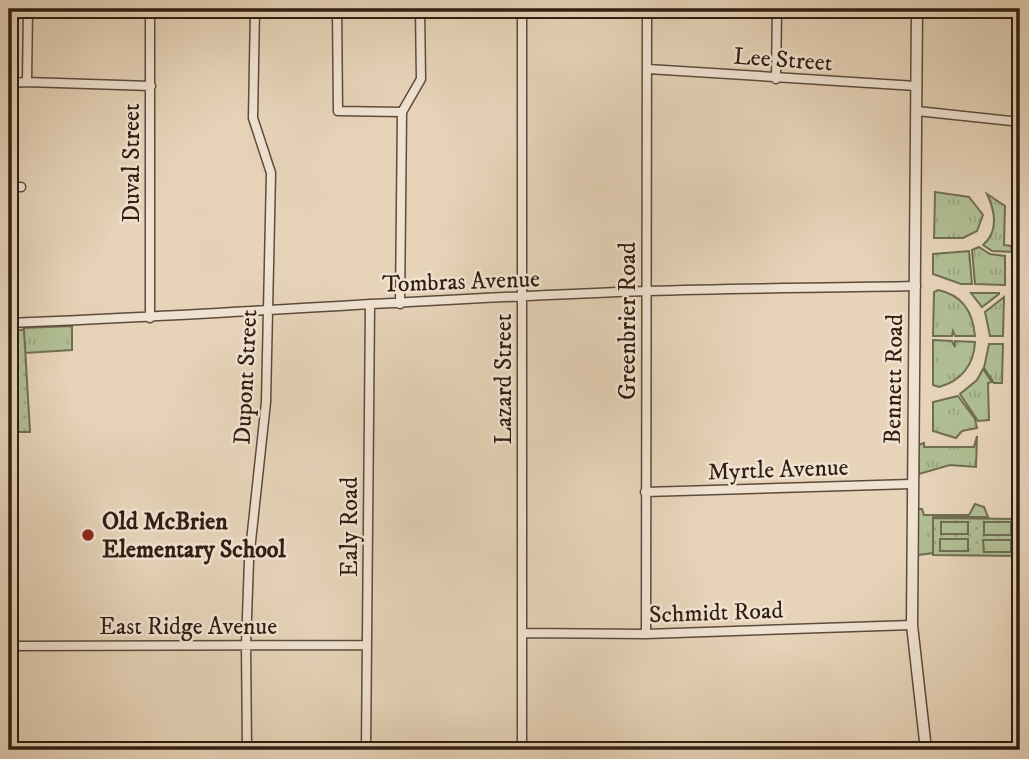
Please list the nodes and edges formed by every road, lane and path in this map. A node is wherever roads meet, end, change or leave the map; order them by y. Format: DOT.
graph roads {
  1 [pos="29,9"];
  2 [pos="150,9"];
  3 [pos="255,9"];
  4 [pos="337,9"];
  5 [pos="421,9"];
  6 [pos="522,9"];
  7 [pos="647,9"];
  8 [pos="777,9"];
  9 [pos="917,9"];
  10 [pos="648,69"];
  11 [pos="776,79"];
  12 [pos="27,82"];
  13 [pos="9,83"];
  14 [pos="151,86"];
  15 [pos="916,86"];
  16 [pos="9,93"];
  17 [pos="917,111"];
  18 [pos="402,112"];
  19 [pos="1020,122"];
  20 [pos="9,187"];
  21 [pos="21,187"];
  22 [pos="916,286"];
  23 [pos="646,291"];
  24 [pos="522,298"];
  25 [pos="370,304"];
  26 [pos="400,304"];
  27 [pos="268,313"];
  28 [pos="150,318"];
  29 [pos="9,323"];
  30 [pos="911,484"];
  31 [pos="645,492"];
  32 [pos="912,625"];
  33 [pos="522,632"];
  34 [pos="646,634"];
  35 [pos="246,645"];
  36 [pos="368,645"];
  37 [pos="9,646"];
  38 [pos="247,750"];
  39 [pos="366,750"];
  40 [pos="522,750"];
  41 [pos="926,750"];
  1 -- 12 [label="street"];
  2 -- 14 [label="street, Duval Street"];
  3 -- 27 [label="street, Dupont Street"];
  4 -- 18 [label="street"];
  5 -- 18 [label="street"];
  6 -- 24 [label="street, Lazard Street"];
  7 -- 10 [label="street, Greenbrier Road"];
  8 -- 11 [label="street"];
  9 -- 15 [label="street, Bennett Road"];
  10 -- 11 [label="street, Lee Street"];
  10 -- 23 [label="street, Greenbrier Road"];
  11 -- 15 [label="street, Lee Street"];
  12 -- 13 [label="street"];
  12 -- 14 [label="street"];
  13 -- 16 [label="street"];
  14 -- 28 [label="street, Duval Street"];
  15 -- 17 [label="street, Bennett Road"];
  17 -- 19 [label="street"];
  17 -- 22 [label="street, Bennett Road"];
  18 -- 26 [label="street"];
  20 -- 21 [label="street"];
  22 -- 23 [label="street, Tombras Avenue"];
  22 -- 30 [label="street, Bennett Road"];
  23 -- 24 [label="street, Tombras Avenue"];
  23 -- 31 [label="street, Greenbrier Road"];
  24 -- 26 [label="street, Tombras Avenue"];
  24 -- 33 [label="street, Lazard Street"];
  25 -- 26 [label="street, Tombras Avenue"];
  25 -- 27 [label="street, Tombras Avenue"];
  25 -- 36 [label="street, Ealy Road"];
  27 -- 28 [label="street, Tombras Avenue"];
  27 -- 35 [label="street, Dupont Street"];
  28 -- 29 [label="street, Tombras Avenue"];
  30 -- 31 [label="street, Myrtle Avenue"];
  30 -- 32 [label="street, Bennett Road"];
  31 -- 34 [label="street, Greenbrier Road"];
  32 -- 34 [label="street, Schmidt Road"];
  32 -- 41 [label="street, Bennett Road"];
  33 -- 34 [label="street, Schmidt Road"];
  33 -- 40 [label="street, Lazard Street"];
  35 -- 36 [label="street, East Ridge Avenue"];
  35 -- 37 [label="street, East Ridge Avenue"];
  35 -- 38 [label="street, Dupont Street"];
  36 -- 39 [label="street, Ealy Road"];
}
